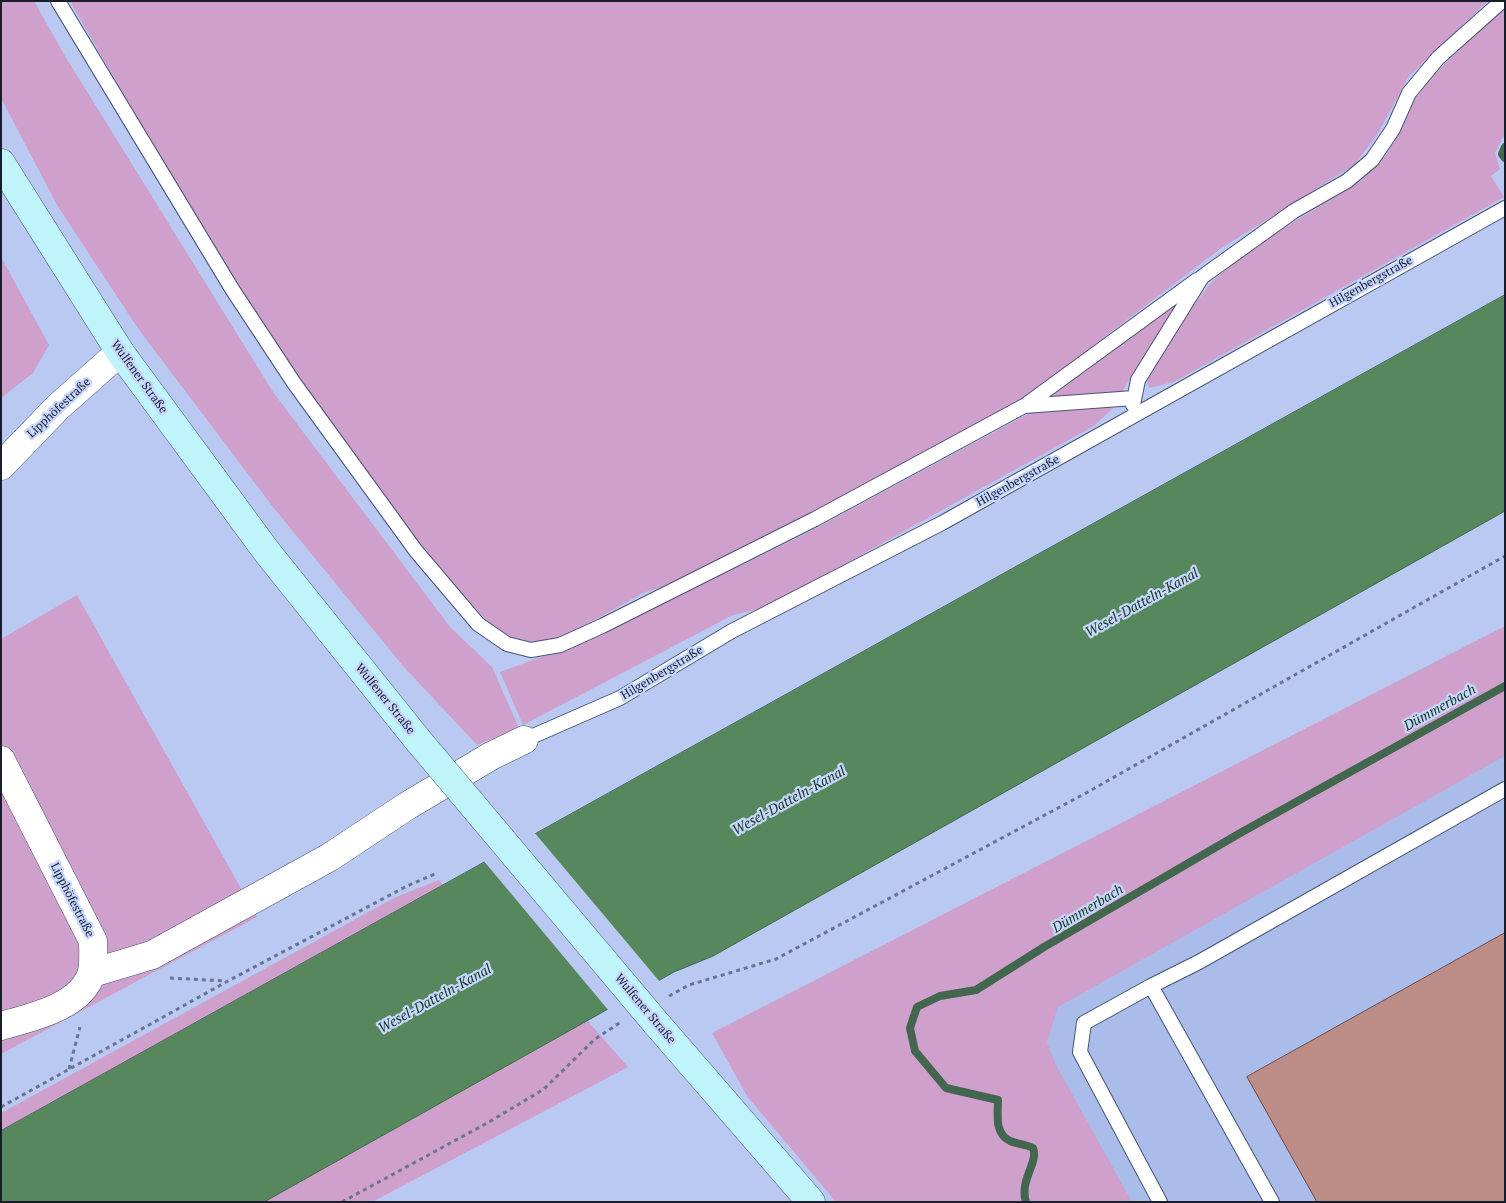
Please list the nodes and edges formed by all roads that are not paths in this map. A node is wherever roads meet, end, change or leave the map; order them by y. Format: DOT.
graph roads {
  1 [pos="58,1"];
  2 [pos="1502,1"];
  3 [pos="1,163"];
  4 [pos="1505,208"];
  5 [pos="1202,277"];
  6 [pos="120,352"];
  7 [pos="1134,398"];
  8 [pos="1024,406"];
  9 [pos="1130,418"];
  10 [pos="1,466"];
  11 [pos="524,740"];
  12 [pos="1,760"];
  13 [pos="1505,789"];
  14 [pos="92,973"];
  15 [pos="1151,986"];
  16 [pos="1,1026"];
  17 [pos="811,1202"];
  18 [pos="1160,1202"];
  19 [pos="1272,1202"];
  1 -- 8 [label="lane"];
  2 -- 5 [label="lane"];
  3 -- 6 [label="main road, Wulfener Straße"];
  4 -- 9 [label="lane, Hilgenbergstraße"];
  5 -- 7 [label="lane"];
  5 -- 8 [label="lane"];
  6 -- 10 [label="street, Lipphöfestraße"];
  6 -- 17 [label="main road, Wulfener Straße, bridge"];
  7 -- 8 [label="lane"];
  7 -- 9 [label="lane"];
  9 -- 11 [label="lane, Hilgenbergstraße"];
  11 -- 14 [label="street"];
  12 -- 14 [label="street, Lipphöfestraße"];
  13 -- 15 [label="lane"];
  14 -- 16 [label="street, Lipphöfestraße"];
  15 -- 18 [label="lane"];
  15 -- 19 [label="lane"];
}
